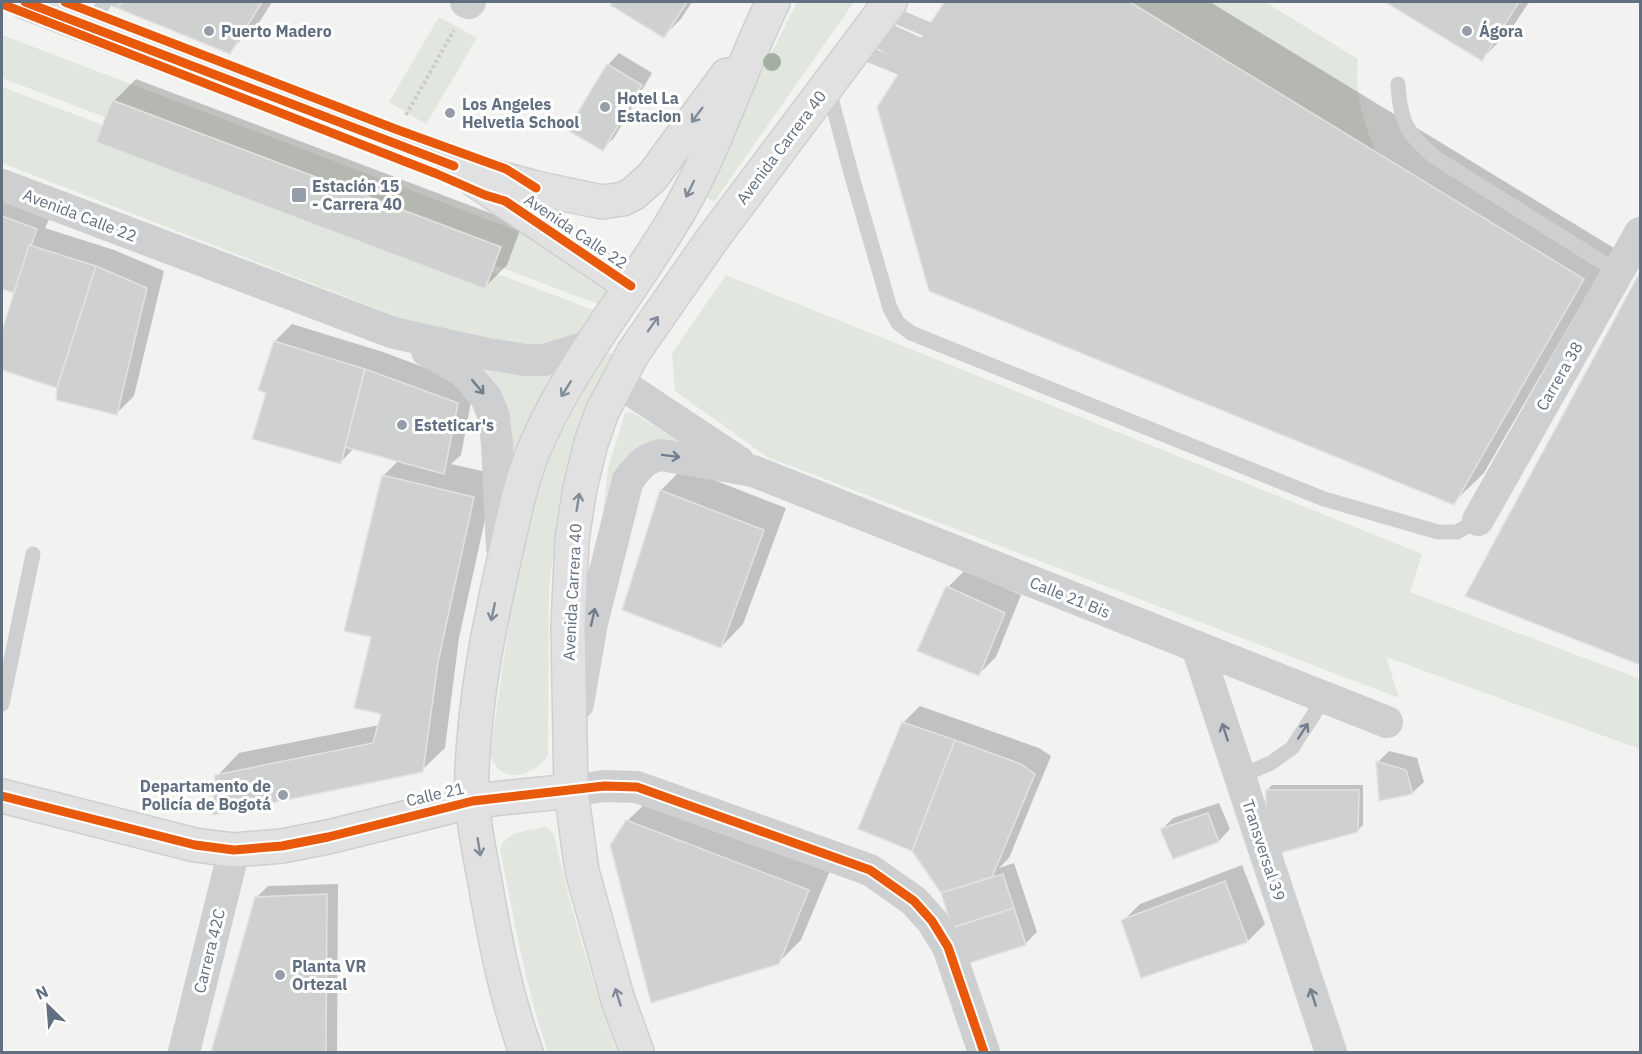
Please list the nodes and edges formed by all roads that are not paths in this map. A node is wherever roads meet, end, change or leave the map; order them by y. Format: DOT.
graph roads {
  1 [pos="25,2"];
  2 [pos="773,2"];
  3 [pos="97,15"];
  4 [pos="874,24"];
  5 [pos="927,29"];
  6 [pos="757,34"];
  7 [pos="828,84"];
  8 [pos="1398,84"];
  9 [pos="454,166"];
  10 [pos="2,185"];
  11 [pos="1641,233"];
  12 [pos="1618,272"];
  13 [pos="631,286"];
  14 [pos="394,333"];
  15 [pos="592,345"];
  16 [pos="617,381"];
  17 [pos="753,471"];
  18 [pos="1478,520"];
  19 [pos="33,554"];
  20 [pos="503,566"];
  21 [pos="1197,647"];
  22 [pos="1324,697"];
  23 [pos="2,704"];
  24 [pos="1388,722"];
  25 [pos="570,758"];
  26 [pos="1240,776"];
  27 [pos="571,791"];
  28 [pos="2,796"];
  29 [pos="473,801"];
  30 [pos="234,850"];
  31 [pos="184,1053"];
  32 [pos="526,1053"];
  33 [pos="637,1053"];
  34 [pos="984,1053"];
  35 [pos="1331,1053"];
  1 -- 3 [label="main road, Avenida Calle 22"];
  2 -- 6 [label="main road"];
  3 -- 9 [label="main road, Avenida Calle 22"];
  4 -- 4 [label="lane"];
  4 -- 5 [label="lane"];
  4 -- 7 [label="main road, Avenida Carrera 40"];
  6 -- 9 [label="main road, Avenida Calle 22, one-way"];
  6 -- 13 [label="main road, one-way"];
  16 -- 7 [label="main road, Avenida Carrera 40, one-way"];
  7 -- 18 [label="lane"];
  8 -- 12 [label="lane"];
  9 -- 13 [label="main road, Avenida Calle 22"];
  10 -- 14 [label="street, Avenida Calle 22"];
  11 -- 12 [label="street, Carrera 38"];
  12 -- 18 [label="street, Carrera 38"];
  13 -- 15 [label="main road"];
  14 -- 15 [label="street, Avenida Calle 22"];
  14 -- 20 [label="street, Avenida Calle 22, one-way"];
  15 -- 20 [label="main road, one-way"];
  16 -- 17 [label="street, Calle 21 Bis"];
  25 -- 16 [label="main road, Avenida Carrera 40, one-way"];
  17 -- 21 [label="street, Calle 21 Bis"];
  25 -- 17 [label="street, Calle 21 Bis, one-way"];
  19 -- 23 [label="lane"];
  20 -- 29 [label="main road, one-way"];
  21 -- 22 [label="street, Calle 21 Bis"];
  26 -- 21 [label="street, Transversal 39, one-way"];
  22 -- 24 [label="street, Calle 21 Bis"];
  26 -- 22 [label="lane, one-way"];
  25 -- 27 [label="main road, Avenida Carrera 40"];
  35 -- 26 [label="street, Transversal 39, one-way"];
  27 -- 29 [label="main road, Calle 21"];
  33 -- 27 [label="main road, Avenida Carrera 40, one-way"];
  27 -- 34 [label="street, Calle 21"];
  28 -- 30 [label="main road, Calle 21"];
  29 -- 30 [label="main road, Calle 21"];
  29 -- 32 [label="main road, one-way"];
  30 -- 31 [label="street, Carrera 42C"];
}
